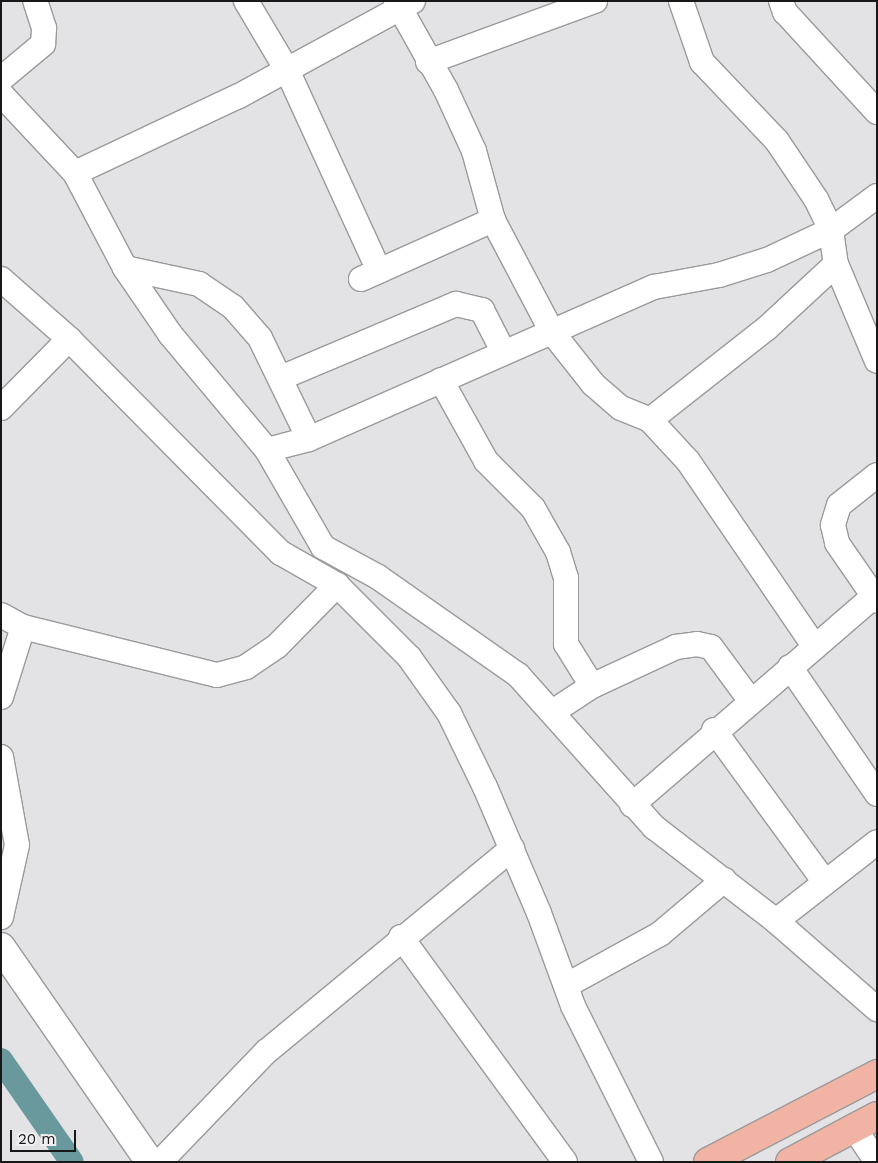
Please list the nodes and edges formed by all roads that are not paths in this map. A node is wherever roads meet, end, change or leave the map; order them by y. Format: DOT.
graph roads {
  1 [pos="34,1"];
  2 [pos="246,1"];
  3 [pos="596,1"];
  4 [pos="681,1"];
  5 [pos="781,1"];
  6 [pos="404,4"];
  7 [pos="428,62"];
  8 [pos="287,70"];
  9 [pos="1,79"];
  10 [pos="1,94"];
  11 [pos="877,112"];
  12 [pos="75,173"];
  13 [pos="877,196"];
  14 [pos="493,220"];
  15 [pos="831,230"];
  16 [pos="836,264"];
  17 [pos="125,268"];
  18 [pos="1,279"];
  19 [pos="552,332"];
  20 [pos="69,339"];
  21 [pos="503,351"];
  22 [pos="877,361"];
  23 [pos="283,377"];
  24 [pos="441,380"];
  25 [pos="1,408"];
  26 [pos="650,420"];
  27 [pos="309,439"];
  28 [pos="267,450"];
  29 [pos="877,476"];
  30 [pos="323,547"];
  31 [pos="305,568"];
  32 [pos="337,585"];
  33 [pos="874,599"];
  34 [pos="1,615"];
  35 [pos="23,627"];
  36 [pos="815,647"];
  37 [pos="790,667"];
  38 [pos="592,686"];
  39 [pos="1,697"];
  40 [pos="750,700"];
  41 [pos="554,711"];
  42 [pos="714,730"];
  43 [pos="1,757"];
  44 [pos="877,794"];
  45 [pos="632,804"];
  46 [pos="877,842"];
  47 [pos="512,848"];
  48 [pos="724,880"];
  49 [pos="825,882"];
  50 [pos="1,917"];
  51 [pos="776,920"];
  52 [pos="401,937"];
  53 [pos="1,947"];
  54 [pos="567,985"];
  55 [pos="877,1009"];
  56 [pos="877,1074"];
  57 [pos="866,1122"];
  58 [pos="150,1162"];
  59 [pos="160,1162"];
  60 [pos="564,1162"];
  61 [pos="651,1162"];
  62 [pos="708,1162"];
  63 [pos="790,1162"];
  64 [pos="877,1162"];
  1 -- 9 [label="street"];
  2 -- 8 [label="street"];
  3 -- 7 [label="street"];
  4 -- 15 [label="street"];
  5 -- 11 [label="street"];
  6 -- 7 [label="street"];
  6 -- 8 [label="street"];
  7 -- 14 [label="street"];
  8 -- 12 [label="street"];
  8 -- 14 [label="street"];
  10 -- 12 [label="street"];
  12 -- 17 [label="street"];
  13 -- 15 [label="street"];
  14 -- 19 [label="street"];
  15 -- 16 [label="street"];
  15 -- 19 [label="street"];
  16 -- 22 [label="street"];
  16 -- 26 [label="street"];
  17 -- 23 [label="street"];
  17 -- 28 [label="street"];
  18 -- 20 [label="street"];
  19 -- 21 [label="street"];
  19 -- 26 [label="street"];
  20 -- 25 [label="street"];
  20 -- 31 [label="street"];
  21 -- 23 [label="street"];
  21 -- 24 [label="street"];
  23 -- 27 [label="street"];
  24 -- 27 [label="street"];
  24 -- 38 [label="street"];
  26 -- 36 [label="street"];
  27 -- 28 [label="street"];
  28 -- 30 [label="street"];
  29 -- 33 [label="street"];
  30 -- 31 [label="street"];
  30 -- 41 [label="street"];
  31 -- 32 [label="street"];
  32 -- 35 [label="street"];
  32 -- 47 [label="street"];
  33 -- 36 [label="street"];
  34 -- 35 [label="street"];
  35 -- 39 [label="street"];
  36 -- 37 [label="street"];
  37 -- 40 [label="street"];
  37 -- 44 [label="street"];
  38 -- 40 [label="street"];
  38 -- 41 [label="street"];
  40 -- 42 [label="street"];
  41 -- 45 [label="street"];
  42 -- 45 [label="street"];
  42 -- 49 [label="street"];
  43 -- 50 [label="street"];
  45 -- 48 [label="street"];
  46 -- 49 [label="street"];
  47 -- 52 [label="street"];
  47 -- 54 [label="street"];
  48 -- 51 [label="street"];
  48 -- 54 [label="street"];
  49 -- 51 [label="street"];
  51 -- 55 [label="street"];
  52 -- 59 [label="street"];
  52 -- 60 [label="street"];
  53 -- 58 [label="street"];
  54 -- 61 [label="street"];
  56 -- 62 [label="main road"];
  57 -- 63 [label="main road"];
  57 -- 64 [label="street"];
}
